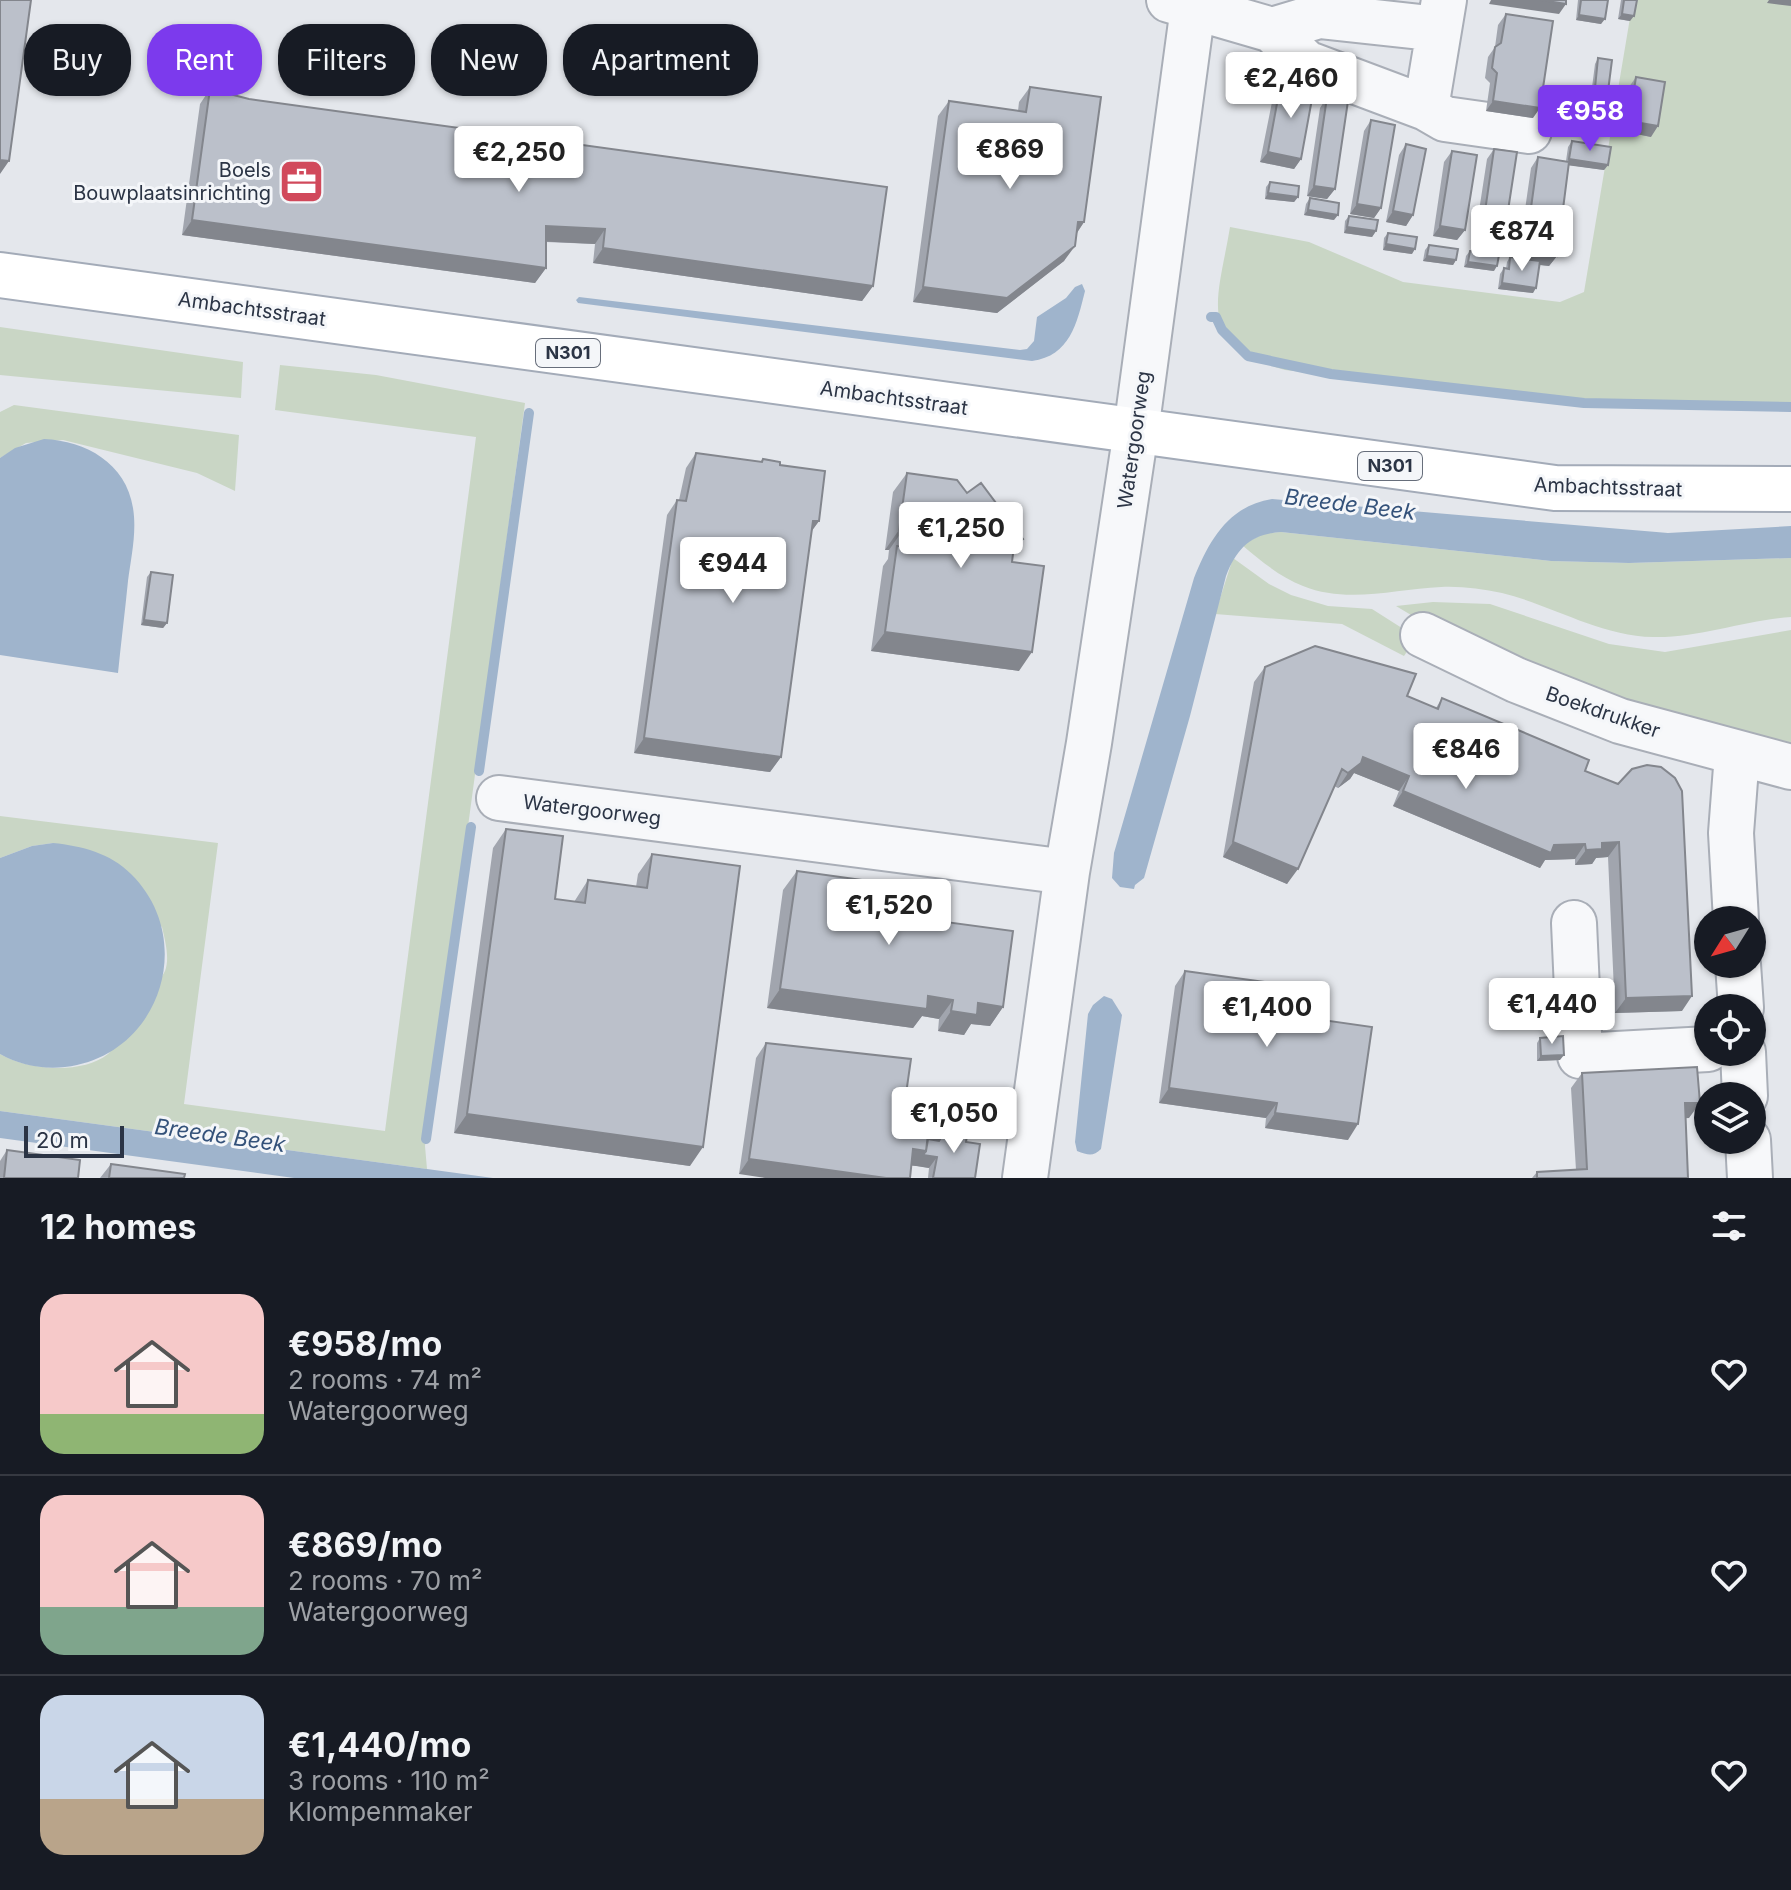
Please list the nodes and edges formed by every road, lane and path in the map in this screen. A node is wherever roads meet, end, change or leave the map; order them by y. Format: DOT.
graph roads {
  1 [pos="1185,2"];
  2 [pos="1441,14"];
  3 [pos="1272,30"];
  4 [pos="1426,108"];
  5 [pos="1529,131"];
  6 [pos="0,275"];
  7 [pos="1136,431"];
  8 [pos="1791,489"];
  9 [pos="1423,635"];
  10 [pos="1737,754"];
  11 [pos="1791,767"];
  12 [pos="499,798"];
  13 [pos="1067,872"];
  14 [pos="1735,906"];
  15 [pos="1574,923"];
  16 [pos="1694,1050"];
  17 [pos="1749,1154"];
  18 [pos="1025,1178"];
  19 [pos="1750,1178"];
  1 -- 3 [label="street, Watergoorweg"];
  1 -- 7 [label="street, Watergoorweg"];
  2 -- 3 [label="street"];
  2 -- 4 [label="street"];
  3 -- 4 [label="street, Watergoorweg"];
  4 -- 5 [label="street, Watergoorweg"];
  6 -- 7 [label="main road, Ambachtsstraat / N301"];
  7 -- 8 [label="main road, Ambachtsstraat / N301"];
  7 -- 13 [label="street, Watergoorweg"];
  9 -- 10 [label="street, Boekdrukker"];
  10 -- 11 [label="street, Boekdrukker"];
  10 -- 14 [label="street"];
  12 -- 13 [label="street, Watergoorweg"];
  13 -- 18 [label="street, Watergoorweg"];
  15 -- 16 [label="street"];
  17 -- 19 [label="street"];
}
